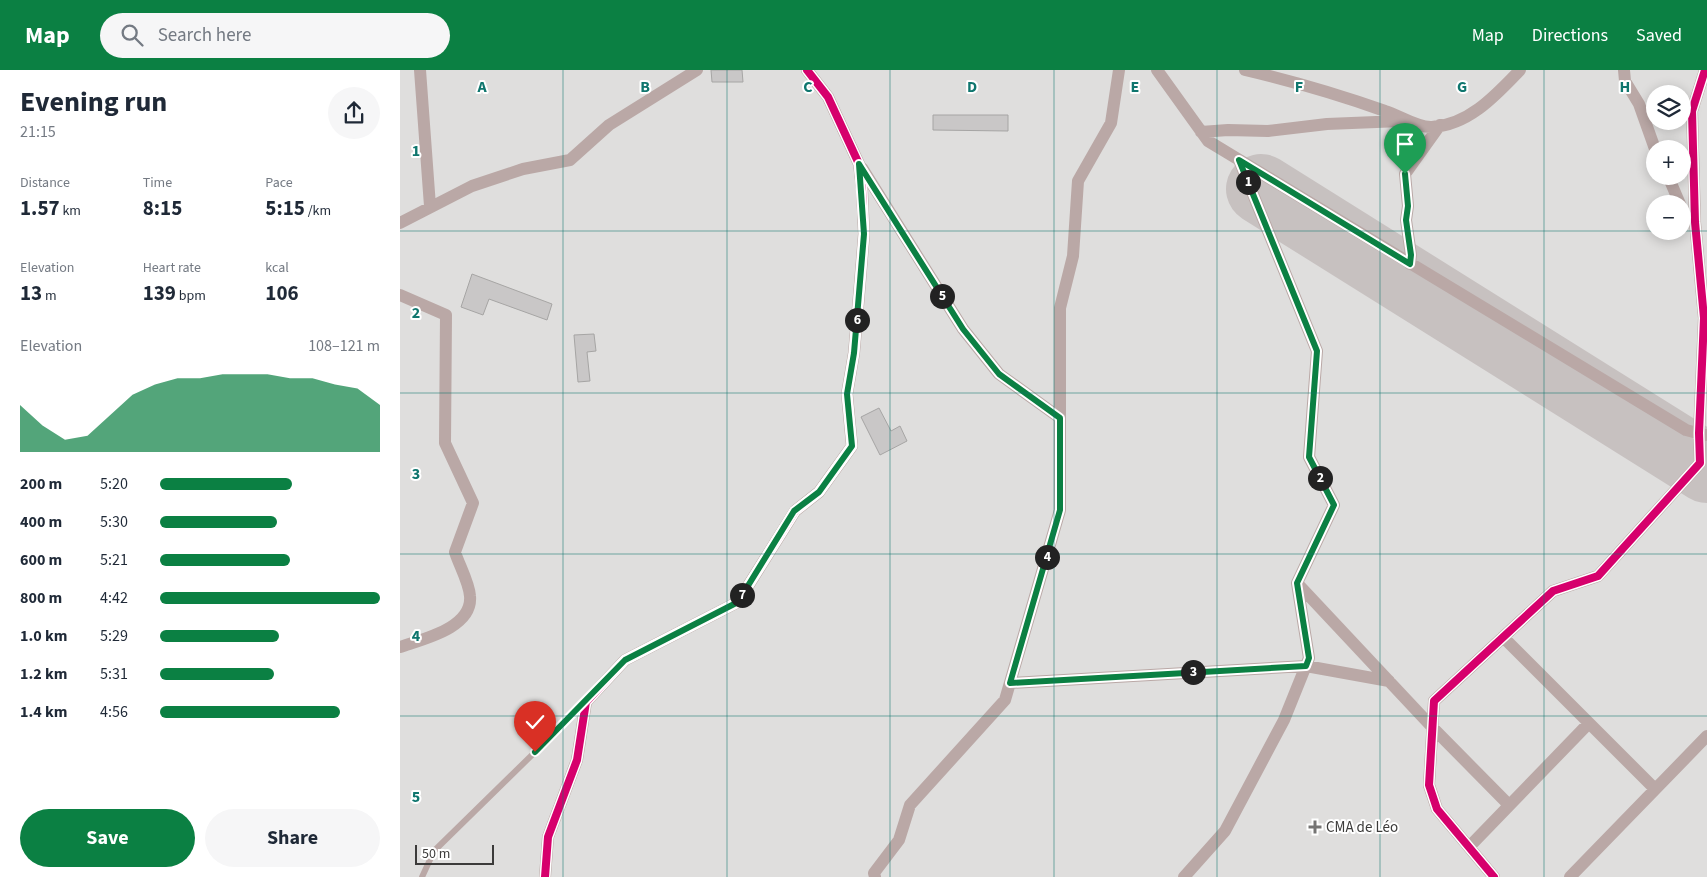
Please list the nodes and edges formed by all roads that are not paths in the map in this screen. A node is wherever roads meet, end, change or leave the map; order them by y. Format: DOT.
graph roads {
  1 [pos="420,70"];
  2 [pos="697,70"];
  3 [pos="807,70"];
  4 [pos="1119,70"];
  5 [pos="1157,70"];
  6 [pos="1246,70"];
  7 [pos="1520,70"];
  8 [pos="1624,70"];
  9 [pos="1705,70"];
  10 [pos="1414,122"];
  11 [pos="1440,126"];
  12 [pos="1201,132"];
  13 [pos="1652,140"];
  14 [pos="1239,160"];
  15 [pos="859,164"];
  16 [pos="430,206"];
  17 [pos="1691,217"];
  18 [pos="1696,222"];
  19 [pos="400,223"];
  20 [pos="1410,264"];
  21 [pos="400,295"];
  22 [pos="1060,418"];
  23 [pos="1703,435"];
  24 [pos="1297,583"];
  25 [pos="1503,638"];
  26 [pos="400,647"];
  27 [pos="1306,666"];
  28 [pos="1389,681"];
  29 [pos="1010,683"];
  30 [pos="586,702"];
  31 [pos="1588,723"];
  32 [pos="1432,727"];
  33 [pos="1707,736"];
  34 [pos="1655,789"];
  35 [pos="1509,805"];
  36 [pos="1469,846"];
  37 [pos="422,877"];
  38 [pos="545,877"];
  39 [pos="875,877"];
  40 [pos="1184,877"];
  41 [pos="1494,877"];
  42 [pos="1570,877"];
  1 -- 16 [label="street"];
  2 -- 16 [label="street"];
  3 -- 15 [label="street"];
  4 -- 22 [label="street"];
  5 -- 12 [label="street"];
  6 -- 10 [label="street"];
  7 -- 11 [label="street"];
  8 -- 13 [label="street"];
  9 -- 18 [label="street"];
  10 -- 11 [label="street"];
  10 -- 12 [label="street"];
  11 -- 20 [label="street"];
  12 -- 14 [label="street"];
  14 -- 20 [label="street"];
  14 -- 24 [label="street"];
  15 -- 22 [label="street"];
  15 -- 30 [label="street"];
  16 -- 19 [label="street"];
  17 -- 18 [label="street"];
  18 -- 23 [label="street"];
  20 -- 23 [label="street"];
  21 -- 26 [label="street"];
  22 -- 29 [label="street"];
  23 -- 25 [label="street"];
  24 -- 27 [label="street"];
  24 -- 28 [label="street"];
  25 -- 31 [label="street"];
  25 -- 32 [label="street"];
  27 -- 28 [label="street"];
  27 -- 29 [label="street"];
  27 -- 40 [label="street"];
  28 -- 32 [label="street"];
  29 -- 39 [label="street"];
  30 -- 37 [label="lane"];
  30 -- 38 [label="street"];
  31 -- 34 [label="street"];
  31 -- 35 [label="street"];
  32 -- 35 [label="street"];
  32 -- 36 [label="street"];
  33 -- 34 [label="street"];
  34 -- 42 [label="street"];
  35 -- 36 [label="street"];
  36 -- 41 [label="street"];
}
